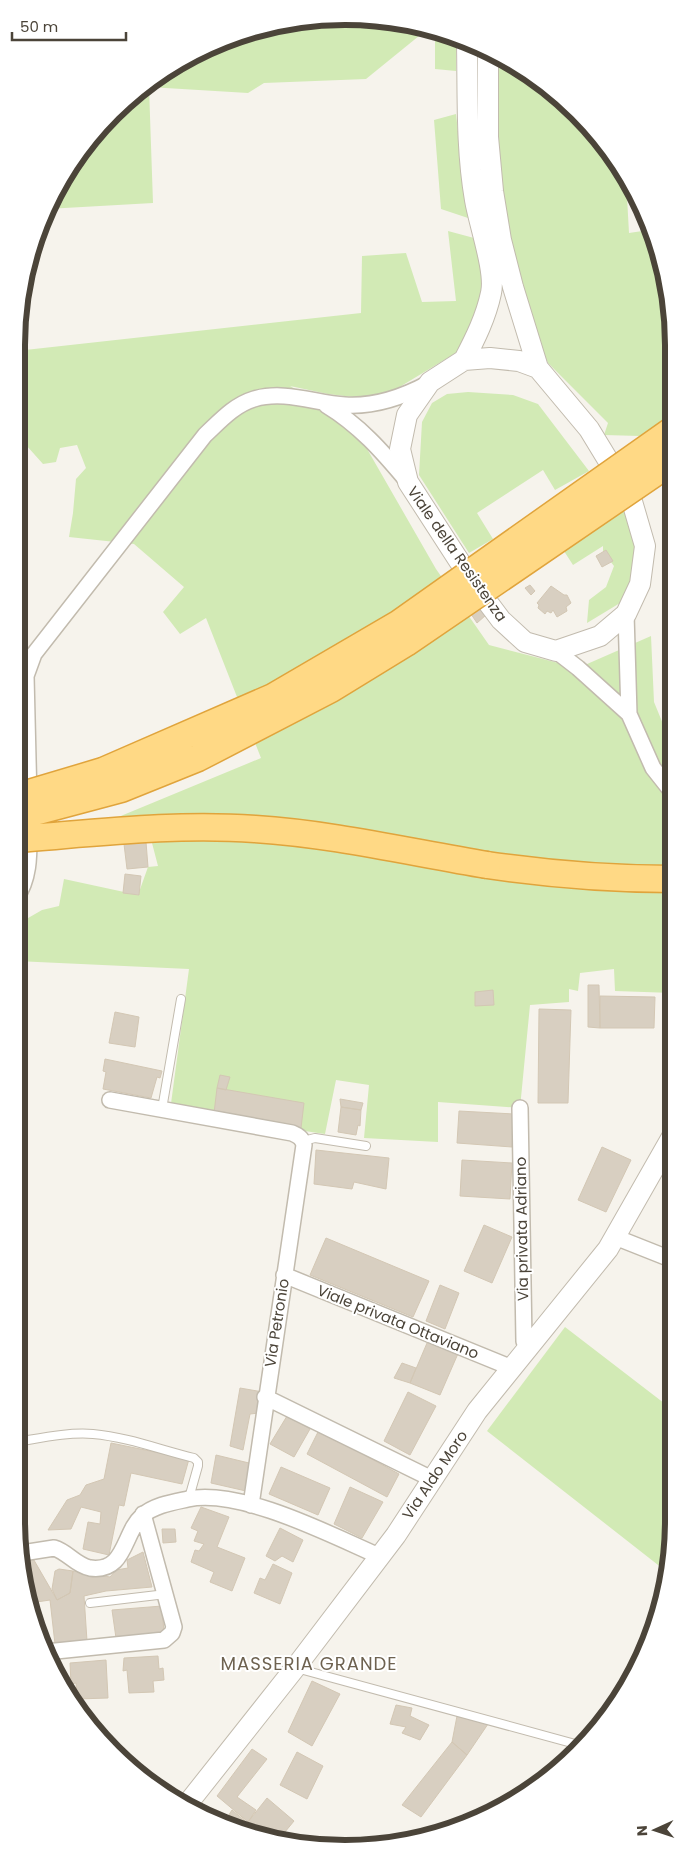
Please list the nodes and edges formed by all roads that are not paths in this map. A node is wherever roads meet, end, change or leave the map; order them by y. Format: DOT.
graph roads {
  1 [pos="468,49"];
  2 [pos="488,59"];
  3 [pos="464,360"];
  4 [pos="538,368"];
  5 [pos="430,382"];
  6 [pos="318,400"];
  7 [pos="665,434"];
  8 [pos="665,466"];
  9 [pos="408,482"];
  10 [pos="626,614"];
  11 [pos="556,650"];
  12 [pos="630,714"];
  13 [pos="665,784"];
  14 [pos="25,793"];
  15 [pos="25,815"];
  16 [pos="25,838"];
  17 [pos="25,879"];
  18 [pos="665,879"];
  19 [pos="181,1000"];
  20 [pos="110,1100"];
  21 [pos="520,1108"];
  22 [pos="162,1109"];
  23 [pos="303,1140"];
  24 [pos="366,1146"];
  25 [pos="665,1149"];
  26 [pos="615,1237"];
  27 [pos="665,1257"];
  28 [pos="284,1275"];
  29 [pos="527,1349"];
  30 [pos="512,1368"];
  31 [pos="265,1398"];
  32 [pos="25,1441"];
  33 [pos="432,1479"];
  34 [pos="189,1498"];
  35 [pos="250,1505"];
  36 [pos="144,1514"];
  37 [pos="27,1552"];
  38 [pos="379,1556"];
  39 [pos="166,1594"];
  40 [pos="90,1603"];
  41 [pos="53,1651"];
  42 [pos="295,1668"];
  43 [pos="573,1744"];
  44 [pos="191,1801"];
  1 -- 3 [label="street, Viale della Resistenza"];
  2 -- 4 [label="street"];
  3 -- 4 [label="street, Viale della Resistenza"];
  3 -- 5 [label="street, Viale della Resistenza"];
  4 -- 10 [label="street"];
  5 -- 6 [label="street"];
  5 -- 9 [label="street, Viale della Resistenza"];
  6 -- 9 [label="street"];
  6 -- 17 [label="street"];
  7 -- 14 [label="highway, bridge"];
  8 -- 15 [label="highway, bridge"];
  9 -- 11 [label="street, Viale della Resistenza"];
  10 -- 11 [label="street"];
  10 -- 12 [label="street"];
  11 -- 12 [label="street"];
  12 -- 13 [label="street"];
  16 -- 18 [label="highway, bridge"];
  19 -- 22 [label="lane"];
  20 -- 22 [label="street"];
  21 -- 29 [label="street, Via privata Adriano"];
  22 -- 23 [label="street"];
  23 -- 24 [label="lane"];
  23 -- 28 [label="street, Via Petronio"];
  25 -- 26 [label="street, Via Aldo Moro"];
  26 -- 27 [label="street"];
  26 -- 29 [label="street, Via Aldo Moro"];
  28 -- 30 [label="street, Viale privata Ottaviano"];
  28 -- 31 [label="street, Via Petronio"];
  29 -- 30 [label="street, Via Aldo Moro"];
  30 -- 33 [label="street, Via Aldo Moro"];
  31 -- 33 [label="street"];
  31 -- 35 [label="street, Via Petronio"];
  32 -- 34 [label="lane"];
  33 -- 38 [label="street, Via Aldo Moro"];
  34 -- 35 [label="street"];
  34 -- 36 [label="street"];
  35 -- 38 [label="street"];
  36 -- 37 [label="street"];
  36 -- 39 [label="street"];
  38 -- 42 [label="street, Via Aldo Moro"];
  39 -- 40 [label="lane"];
  39 -- 41 [label="street"];
  42 -- 43 [label="lane"];
  42 -- 44 [label="street, Via Aldo Moro"];
}
